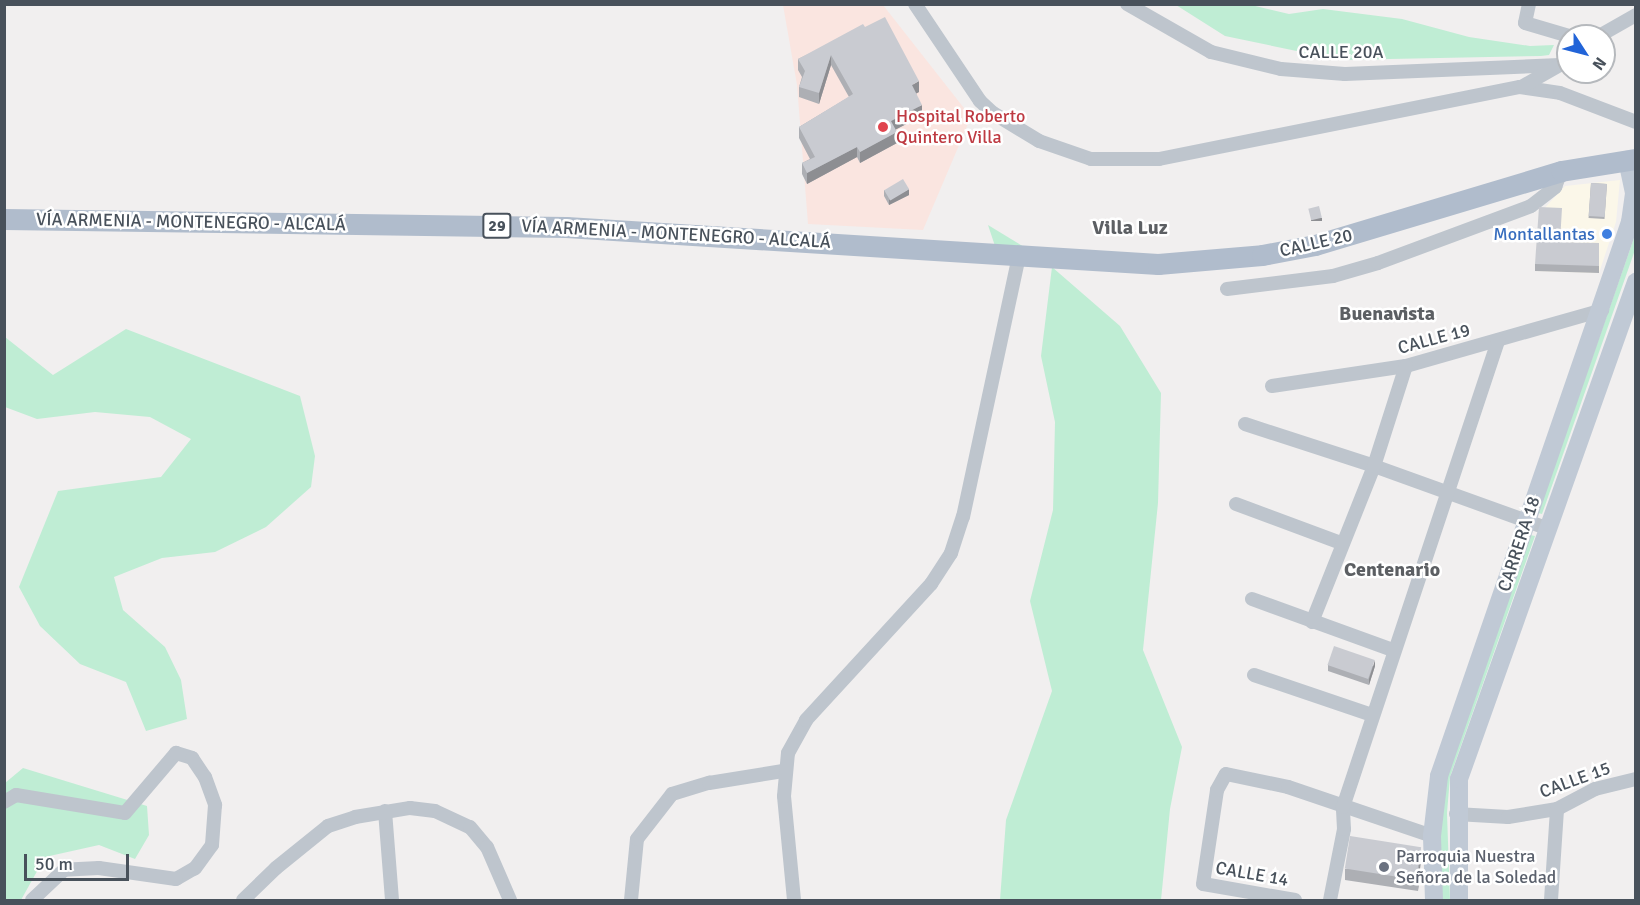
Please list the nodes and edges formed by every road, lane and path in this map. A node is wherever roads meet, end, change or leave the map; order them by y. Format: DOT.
graph roads {
  1 [pos="915,4"];
  2 [pos="1127,4"];
  3 [pos="1529,4"];
  4 [pos="1635,15"];
  5 [pos="1616,26"];
  6 [pos="1556,32"];
  7 [pos="1556,61"];
  8 [pos="1556,66"];
  9 [pos="1520,87"];
  10 [pos="1635,122"];
  11 [pos="1631,159"];
  12 [pos="1561,171"];
  13 [pos="1635,193"];
  14 [pos="4,219"];
  15 [pos="988,250"];
  16 [pos="1019,256"];
  17 [pos="1635,282"];
  18 [pos="1227,289"];
  19 [pos="1602,310"];
  20 [pos="1498,340"];
  21 [pos="1406,366"];
  22 [pos="1272,386"];
  23 [pos="1245,424"];
  24 [pos="1374,466"];
  25 [pos="1449,493"];
  26 [pos="1236,504"];
  27 [pos="1526,520"];
  28 [pos="1546,528"];
  29 [pos="1341,543"];
  30 [pos="1252,599"];
  31 [pos="1312,622"];
  32 [pos="1393,650"];
  33 [pos="1254,675"];
  34 [pos="1372,715"];
  35 [pos="783,771"];
  36 [pos="1635,779"];
  37 [pos="4,802"];
  38 [pos="1343,807"];
  39 [pos="1557,809"];
  40 [pos="385,811"];
  41 [pos="1456,814"];
  42 [pos="1432,836"];
  43 [pos="32,900"];
  44 [pos="243,900"];
  45 [pos="392,900"];
  46 [pos="510,900"];
  47 [pos="631,900"];
  48 [pos="794,900"];
  49 [pos="1295,900"];
  50 [pos="1330,900"];
  51 [pos="1434,900"];
  52 [pos="1459,900"];
  53 [pos="1551,900"];
  1 -- 9 [label="street"];
  2 -- 7 [label="street, CALLE 20A"];
  3 -- 6 [label="street"];
  4 -- 5 [label="street"];
  8 -- 9 [label="street"];
  9 -- 10 [label="street"];
  11 -- 12 [label="main road, CALLE 20"];
  11 -- 13 [label="main road, CARRERA 18"];
  12 -- 16 [label="main road, CALLE 20"];
  12 -- 18 [label="street"];
  13 -- 19 [label="main road, CARRERA 18"];
  14 -- 15 [label="main road, VÍA ARMENIA - MONTENEGRO - ALCALÁ / 29"];
  15 -- 16 [label="main road, CALLE 20"];
  16 -- 35 [label="street"];
  17 -- 28 [label="main road, CARRERA 18"];
  19 -- 20 [label="street, CALLE 19"];
  19 -- 27 [label="main road, CARRERA 18"];
  20 -- 21 [label="street, CALLE 19"];
  20 -- 25 [label="street"];
  21 -- 22 [label="street, CALLE 19"];
  21 -- 24 [label="street"];
  23 -- 24 [label="street"];
  24 -- 25 [label="street"];
  24 -- 29 [label="street"];
  25 -- 27 [label="street"];
  25 -- 32 [label="street"];
  26 -- 29 [label="street"];
  27 -- 28 [label="street"];
  27 -- 42 [label="main road, CARRERA 18"];
  28 -- 41 [label="main road, CARRERA 18"];
  29 -- 31 [label="street"];
  30 -- 31 [label="street"];
  31 -- 32 [label="street"];
  32 -- 34 [label="street"];
  33 -- 34 [label="street"];
  34 -- 38 [label="street"];
  35 -- 47 [label="street"];
  35 -- 48 [label="street"];
  36 -- 39 [label="street, CALLE 15"];
  37 -- 43 [label="street"];
  38 -- 42 [label="street"];
  38 -- 49 [label="street, CALLE 14"];
  38 -- 50 [label="street"];
  39 -- 41 [label="street, CALLE 15"];
  39 -- 53 [label="street"];
  40 -- 44 [label="street"];
  40 -- 45 [label="street"];
  40 -- 46 [label="street"];
  41 -- 52 [label="main road, CARRERA 18"];
  42 -- 51 [label="main road, CARRERA 18"];
}
